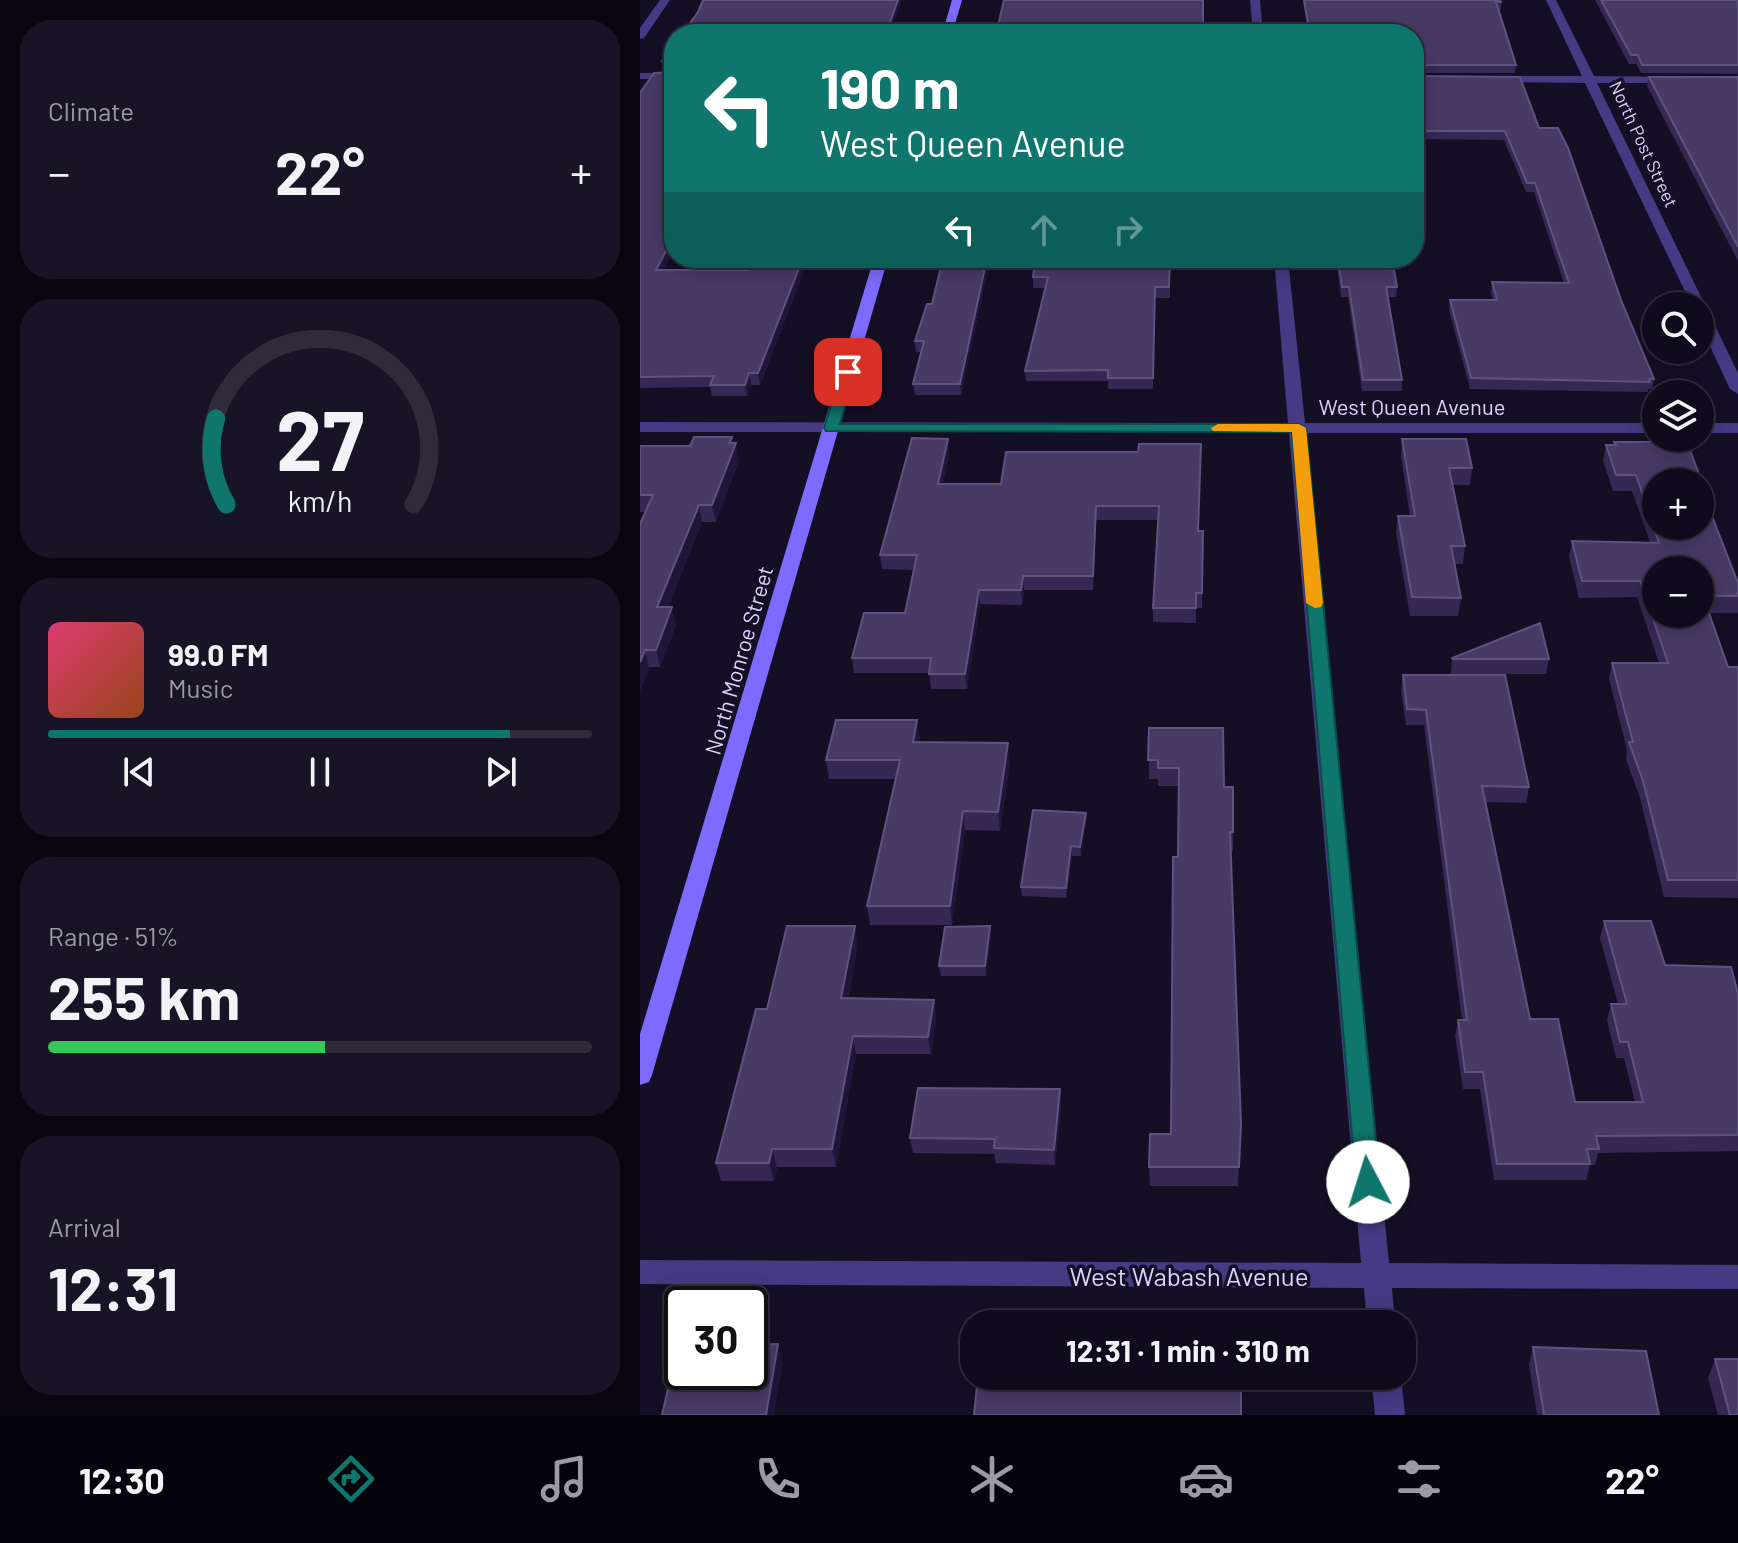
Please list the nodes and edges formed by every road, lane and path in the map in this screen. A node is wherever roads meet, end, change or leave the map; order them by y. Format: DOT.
graph roads {
  1 [pos="665,0"];
  2 [pos="957,0"];
  3 [pos="1255,0"];
  4 [pos="1551,0"];
  5 [pos="950,24"];
  6 [pos="1257,24"];
  7 [pos="640,36"];
  8 [pos="640,76"];
  9 [pos="664,76"];
  10 [pos="1483,79"];
  11 [pos="1591,80"];
  12 [pos="1694,80"];
  13 [pos="878,268"];
  14 [pos="1282,268"];
  15 [pos="1691,292"];
  16 [pos="1714,339"];
  17 [pos="1738,389"];
  18 [pos="640,427"];
  19 [pos="831,428"];
  20 [pos="1299,428"];
  21 [pos="1642,428"];
  22 [pos="1714,428"];
  23 [pos="1738,428"];
  24 [pos="640,1075"];
  25 [pos="640,1272"];
  26 [pos="1377,1276"];
  27 [pos="1738,1277"];
  28 [pos="1380,1310"];
  29 [pos="1387,1390"];
  30 [pos="1390,1415"];
  1 -- 7 [label="street"];
  2 -- 5 [label="main road"];
  3 -- 6 [label="street"];
  4 -- 11 [label="street, North Post Street"];
  8 -- 9 [label="street"];
  10 -- 11 [label="street"];
  11 -- 12 [label="street"];
  11 -- 15 [label="street, North Post Street"];
  13 -- 19 [label="main road, North Monroe Street"];
  14 -- 20 [label="street"];
  16 -- 17 [label="street, North Post Street"];
  18 -- 19 [label="street, West Queen Avenue"];
  19 -- 20 [label="street, West Queen Avenue"];
  19 -- 24 [label="main road, North Monroe Street"];
  20 -- 21 [label="street, West Queen Avenue"];
  20 -- 26 [label="street"];
  22 -- 23 [label="street"];
  25 -- 26 [label="street, West Wabash Avenue"];
  26 -- 27 [label="street, West Wabash Avenue"];
  26 -- 28 [label="street"];
  29 -- 30 [label="street"];
}
